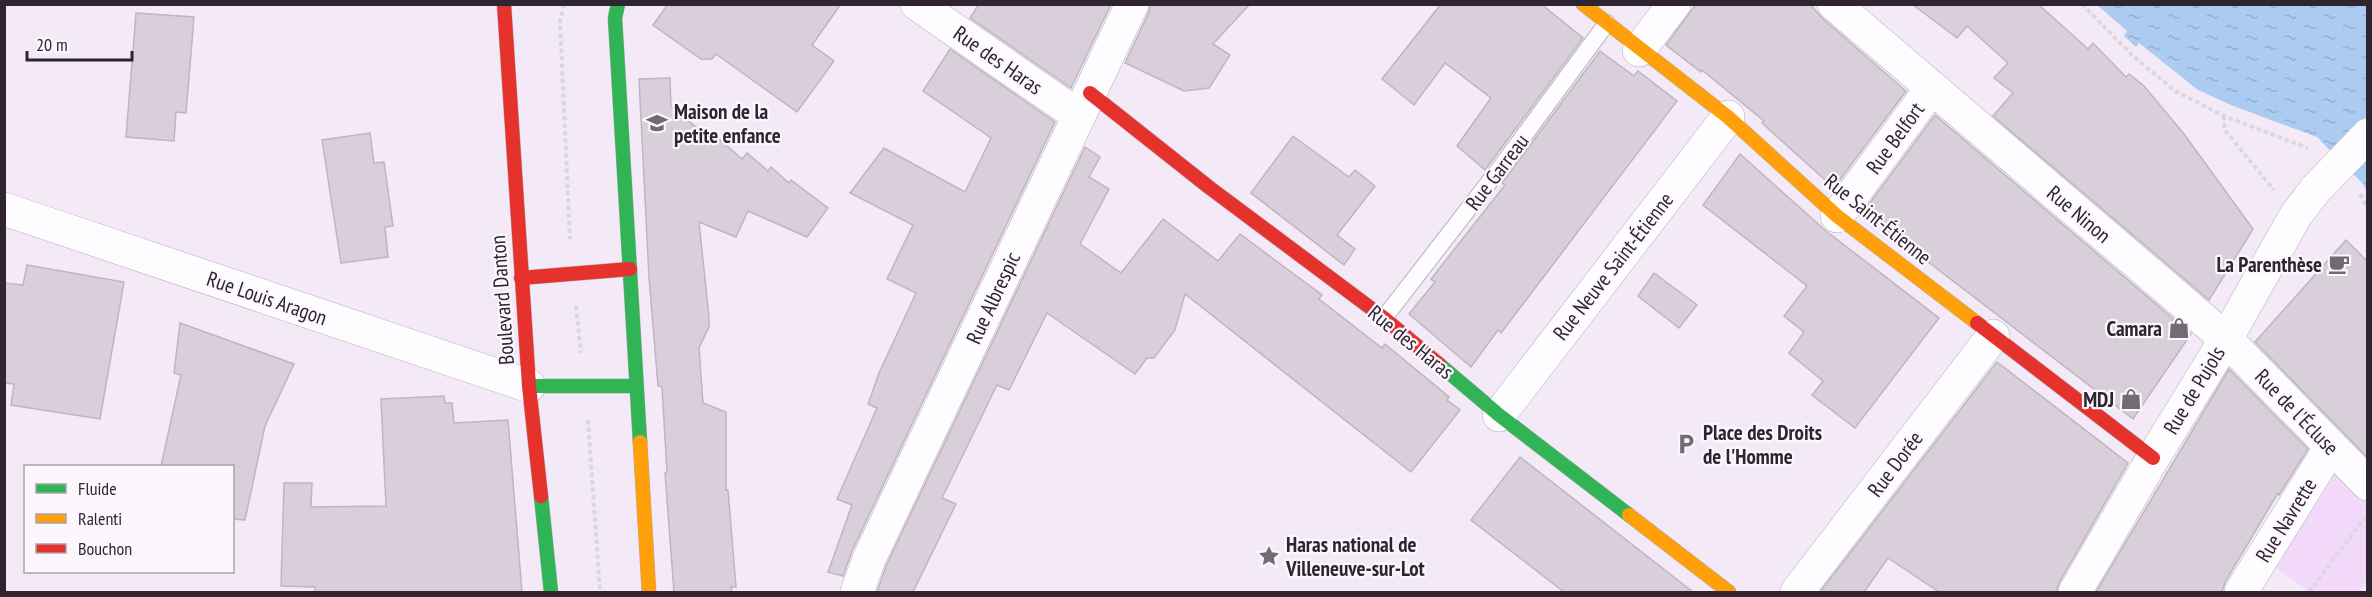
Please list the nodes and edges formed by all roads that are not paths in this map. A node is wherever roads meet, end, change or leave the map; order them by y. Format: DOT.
graph roads {
  1 [pos="504,4"];
  2 [pos="618,4"];
  3 [pos="917,4"];
  4 [pos="1132,4"];
  5 [pos="1583,4"];
  6 [pos="1674,4"];
  7 [pos="1834,4"];
  8 [pos="1607,23"];
  9 [pos="1639,50"];
  10 [pos="1931,89"];
  11 [pos="1084,105"];
  12 [pos="1728,117"];
  13 [pos="2367,135"];
  14 [pos="4,209"];
  15 [pos="1838,216"];
  16 [pos="630,269"];
  17 [pos="521,278"];
  18 [pos="1384,318"];
  19 [pos="1993,336"];
  20 [pos="2226,339"];
  21 [pos="529,386"];
  22 [pos="636,386"];
  23 [pos="1499,415"];
  24 [pos="2331,447"];
  25 [pos="2153,458"];
  26 [pos="2367,484"];
  27 [pos="551,592"];
  28 [pos="649,592"];
  29 [pos="857,592"];
  30 [pos="1729,592"];
  31 [pos="1797,592"];
  32 [pos="2075,592"];
  33 [pos="2241,592"];
  1 -- 17 [label="street, Boulevard Danton"];
  2 -- 16 [label="street"];
  3 -- 11 [label="street, Rue des Haras"];
  4 -- 11 [label="street, Rue Albrespic"];
  5 -- 8 [label="street, Rue Saint-Étienne"];
  6 -- 9 [label="street"];
  7 -- 10 [label="street, Rue Ninon"];
  8 -- 9 [label="street, Rue Saint-Étienne"];
  8 -- 18 [label="lane, Rue Garreau"];
  9 -- 12 [label="street, Rue Saint-Étienne"];
  10 -- 15 [label="street, Rue Belfort"];
  10 -- 20 [label="street, Rue Ninon"];
  11 -- 18 [label="street, Rue des Haras"];
  11 -- 29 [label="street, Rue Albrespic"];
  12 -- 15 [label="street, Rue Saint-Étienne"];
  12 -- 23 [label="street, Rue Neuve Saint-Étienne"];
  13 -- 20 [label="street, Rue de Pujols, bridge"];
  14 -- 21 [label="street, Rue Louis Aragon"];
  15 -- 19 [label="street, Rue Saint-Étienne"];
  16 -- 17 [label="street"];
  16 -- 22 [label="street"];
  17 -- 21 [label="street, Boulevard Danton"];
  18 -- 23 [label="street, Rue des Haras"];
  19 -- 25 [label="street, Rue Saint-Étienne"];
  19 -- 31 [label="street, Rue Dorée"];
  20 -- 24 [label="street, Rue de l'Écluse"];
  20 -- 25 [label="street, Rue de Pujols"];
  21 -- 22 [label="street"];
  21 -- 27 [label="street, Boulevard Danton"];
  22 -- 28 [label="street"];
  23 -- 30 [label="street, Rue des Haras"];
  24 -- 26 [label="street, Rue de l'Écluse"];
  24 -- 33 [label="street, Rue Navrette"];
  25 -- 32 [label="street, Rue de Pujols"];
}
